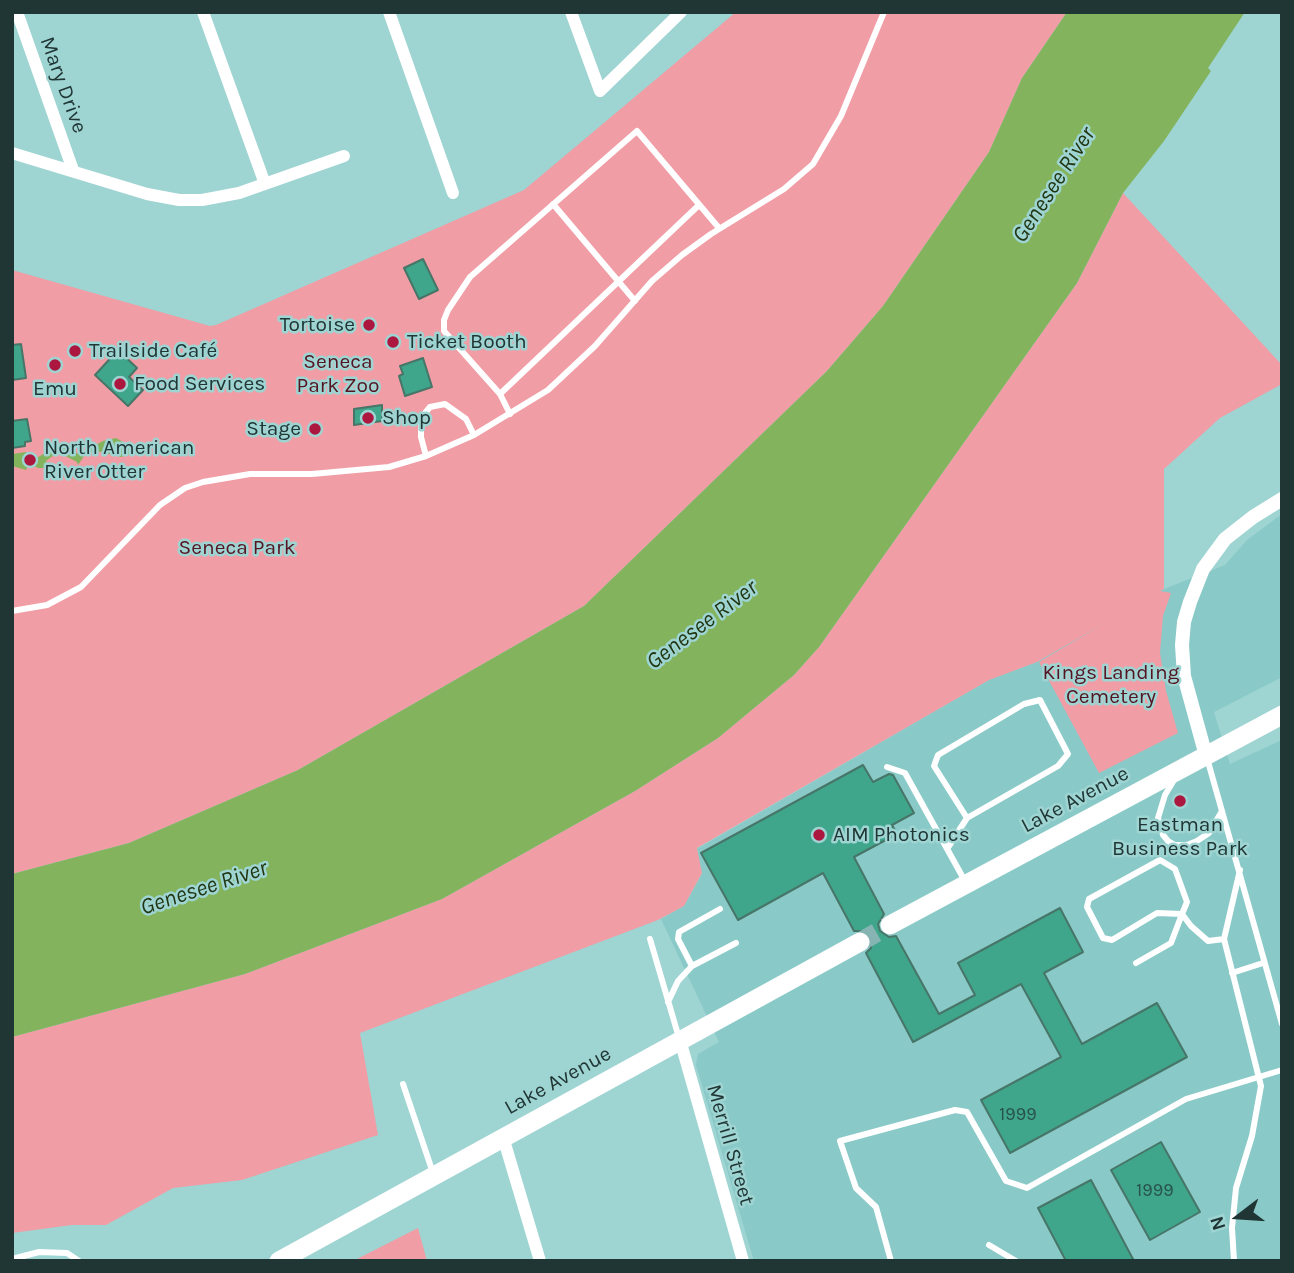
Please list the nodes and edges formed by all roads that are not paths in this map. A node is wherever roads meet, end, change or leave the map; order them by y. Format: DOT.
graph roads {
  1 [pos="17,12"];
  2 [pos="203,12"];
  3 [pos="388,12"];
  4 [pos="571,12"];
  5 [pos="681,12"];
  6 [pos="884,12"];
  7 [pos="12,153"];
  8 [pos="344,156"];
  9 [pos="73,170"];
  10 [pos="265,184"];
  11 [pos="453,193"];
  12 [pos="553,204"];
  13 [pos="699,205"];
  14 [pos="719,229"];
  15 [pos="618,281"];
  16 [pos="635,301"];
  17 [pos="500,394"];
  18 [pos="510,414"];
  19 [pos="474,435"];
  20 [pos="426,456"];
  21 [pos="1282,499"];
  22 [pos="12,611"];
  23 [pos="1282,715"];
  24 [pos="1206,756"];
  25 [pos="887,767"];
  26 [pos="1179,771"];
  27 [pos="1223,811"];
  28 [pos="967,818"];
  29 [pos="947,849"];
  30 [pos="1240,870"];
  31 [pos="967,885"];
  32 [pos="720,909"];
  33 [pos="1182,914"];
  34 [pos="890,925"];
  35 [pos="650,939"];
  36 [pos="1224,939"];
  37 [pos="860,942"];
  38 [pos="736,943"];
  39 [pos="1136,963"];
  40 [pos="1263,963"];
  41 [pos="692,966"];
  42 [pos="1232,972"];
  43 [pos="668,1002"];
  44 [pos="1282,1024"];
  45 [pos="680,1040"];
  46 [pos="1282,1070"];
  47 [pos="1258,1076"];
  48 [pos="403,1084"];
  49 [pos="503,1137"];
  50 [pos="434,1175"];
  51 [pos="989,1245"];
  52 [pos="39,1252"];
  53 [pos="12,1259"];
  54 [pos="41,1261"];
  55 [pos="79,1261"];
  56 [pos="279,1261"];
  57 [pos="540,1261"];
  58 [pos="743,1261"];
  59 [pos="891,1261"];
  60 [pos="1016,1261"];
  61 [pos="1234,1261"];
  1 -- 9 [label="street, Mary Drive"];
  2 -- 10 [label="street"];
  3 -- 11 [label="street"];
  4 -- 5 [label="street"];
  6 -- 14 [label="lane"];
  7 -- 9 [label="street"];
  8 -- 10 [label="street"];
  9 -- 10 [label="street"];
  12 -- 13 [label="lane"];
  12 -- 15 [label="lane"];
  12 -- 17 [label="lane"];
  13 -- 14 [label="lane"];
  13 -- 15 [label="lane"];
  14 -- 16 [label="lane"];
  15 -- 16 [label="lane"];
  15 -- 17 [label="lane"];
  16 -- 18 [label="lane"];
  17 -- 18 [label="lane"];
  18 -- 19 [label="lane"];
  19 -- 20 [label="lane"];
  19 -- 20 [label="lane"];
  20 -- 22 [label="lane"];
  21 -- 24 [label="street"];
  23 -- 24 [label="main road, Lake Avenue"];
  24 -- 26 [label="main road, Lake Avenue"];
  24 -- 27 [label="lane"];
  25 -- 29 [label="lane"];
  26 -- 27 [label="lane"];
  26 -- 31 [label="main road, Lake Avenue"];
  27 -- 30 [label="lane"];
  28 -- 28 [label="lane"];
  28 -- 29 [label="lane"];
  29 -- 31 [label="lane"];
  30 -- 36 [label="lane"];
  30 -- 40 [label="lane"];
  31 -- 34 [label="main road, Lake Avenue"];
  32 -- 41 [label="lane"];
  33 -- 33 [label="lane"];
  33 -- 36 [label="lane"];
  33 -- 39 [label="lane"];
  35 -- 43 [label="lane"];
  36 -- 42 [label="lane"];
  37 -- 45 [label="main road, Lake Avenue"];
  38 -- 41 [label="lane"];
  40 -- 42 [label="lane"];
  40 -- 44 [label="lane"];
  41 -- 43 [label="lane"];
  42 -- 47 [label="lane"];
  43 -- 45 [label="lane"];
  45 -- 49 [label="main road, Lake Avenue"];
  45 -- 58 [label="street, Merrill Street"];
  46 -- 47 [label="lane"];
  47 -- 59 [label="lane"];
  47 -- 61 [label="lane"];
  48 -- 50 [label="lane"];
  49 -- 50 [label="main road, Lake Avenue"];
  49 -- 57 [label="street"];
  50 -- 56 [label="main road, Lake Avenue"];
  51 -- 60 [label="lane"];
  52 -- 53 [label="lane"];
  52 -- 54 [label="lane"];
  52 -- 55 [label="lane"];
}
